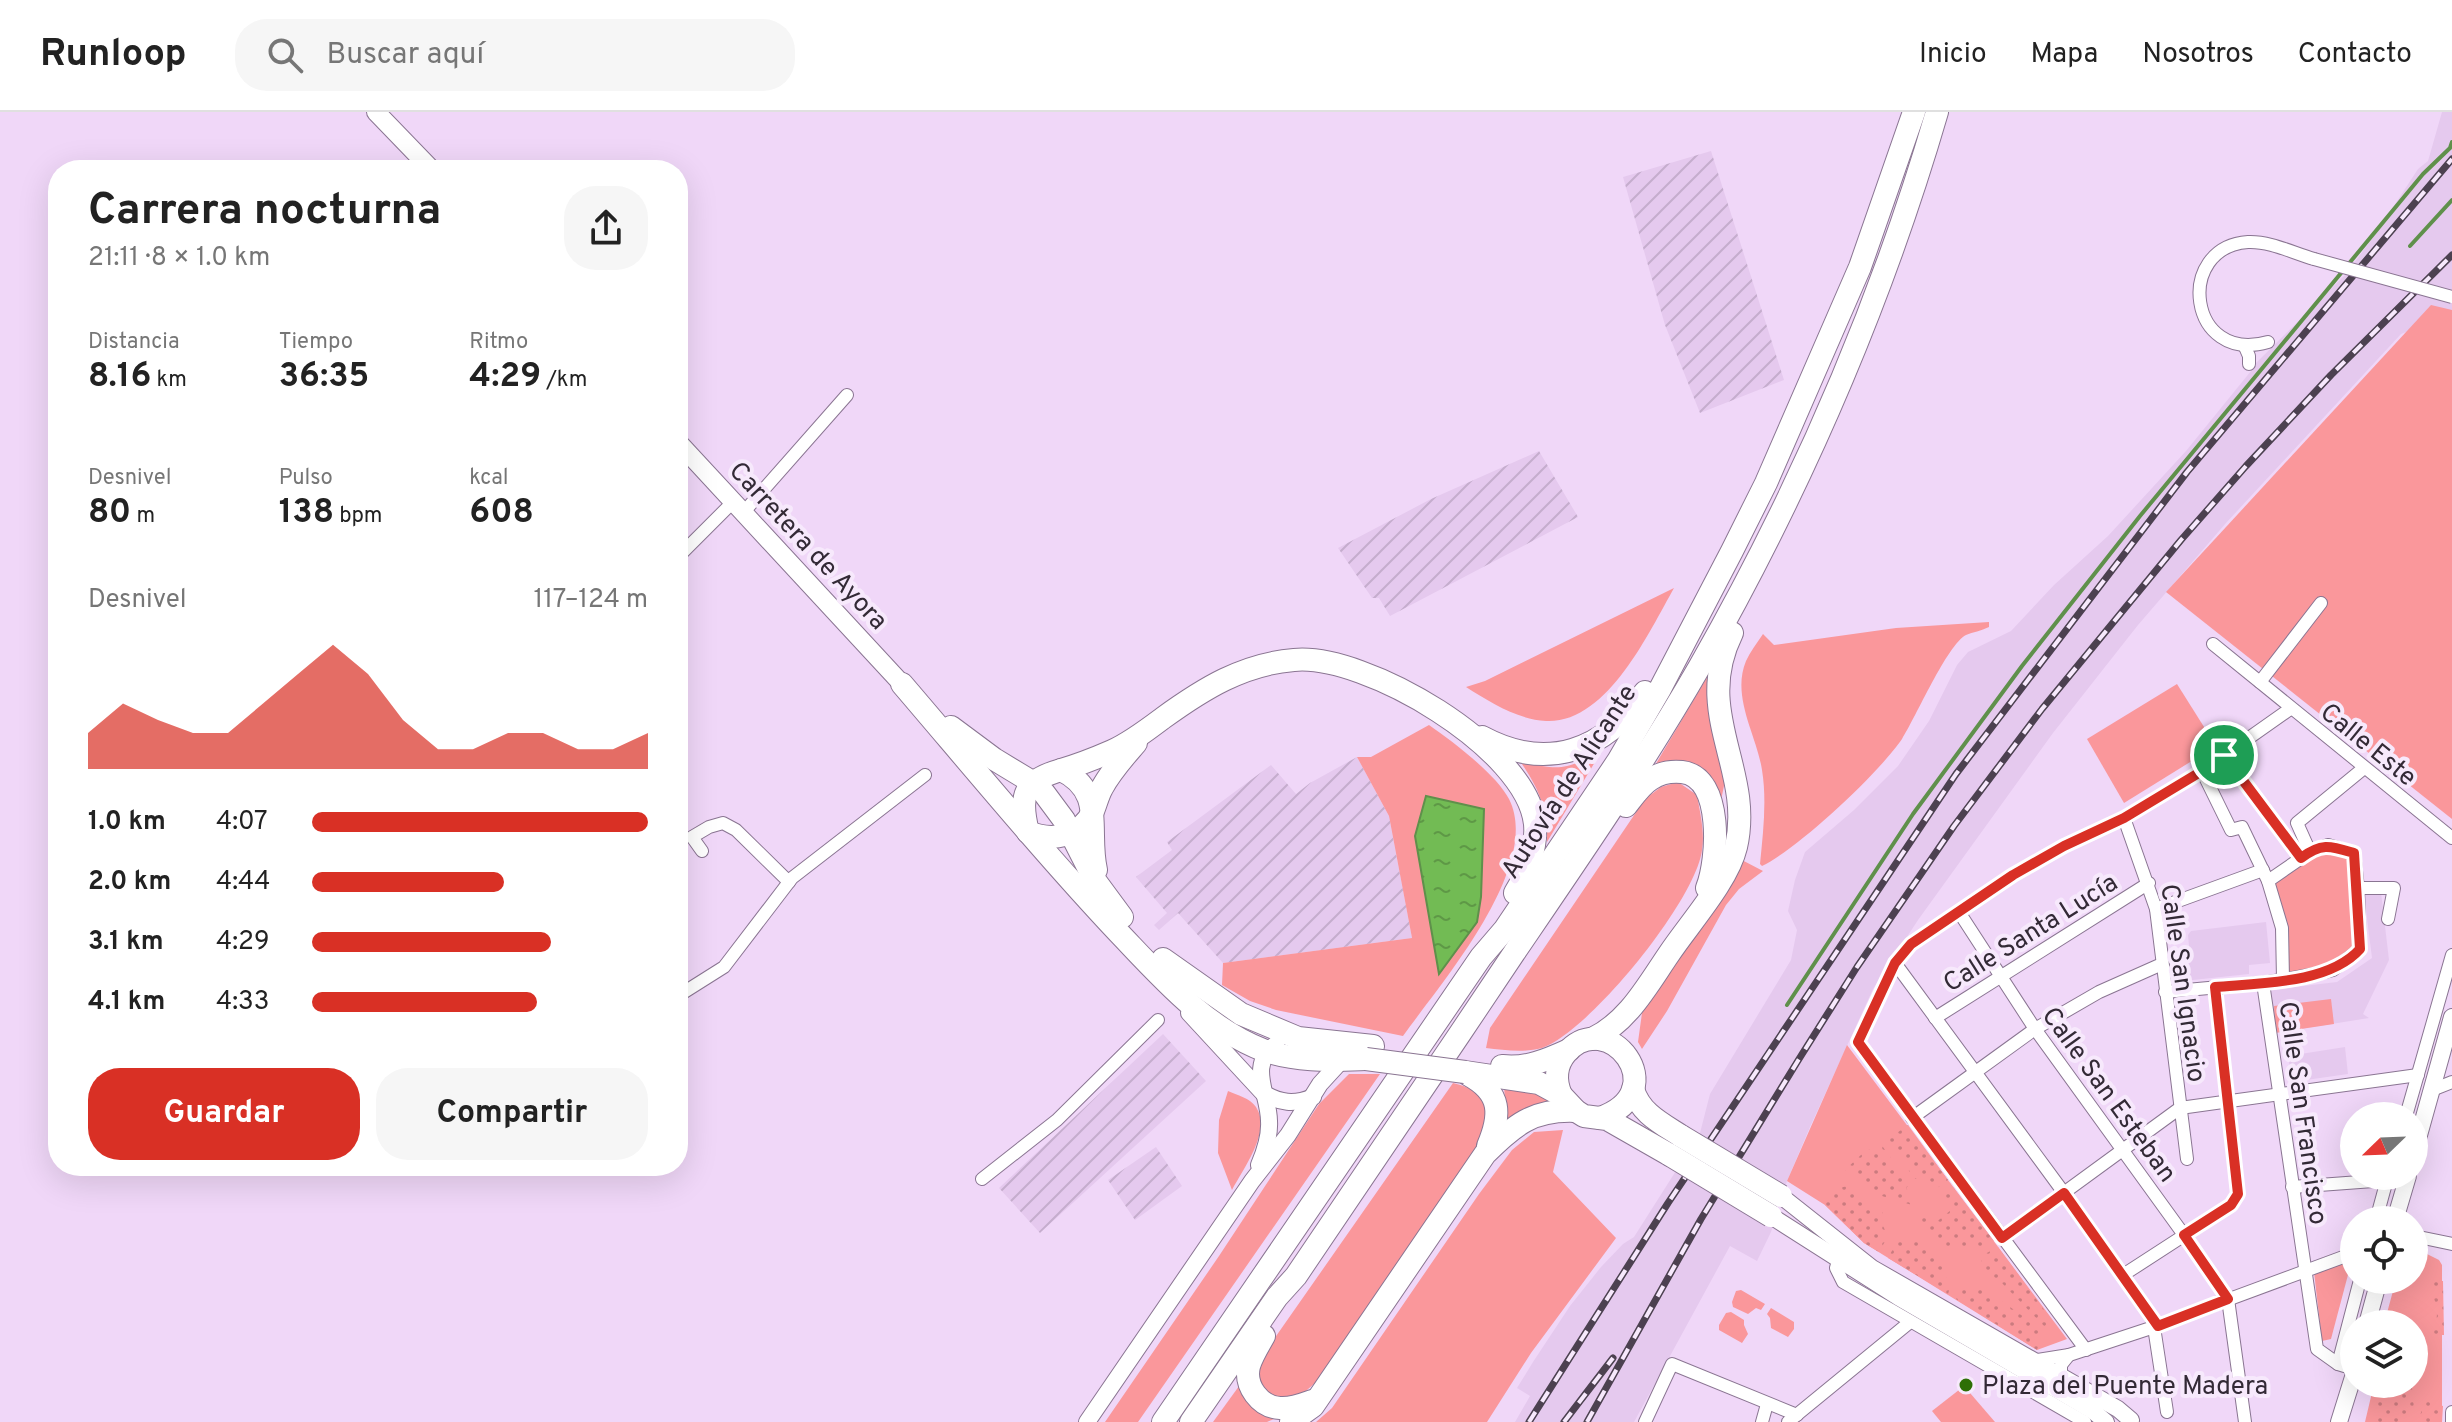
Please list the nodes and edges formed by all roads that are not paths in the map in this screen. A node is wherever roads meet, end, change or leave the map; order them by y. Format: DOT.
graph roads {
  1 [pos="376,112"];
  2 [pos="1914,112"];
  3 [pos="1937,112"];
  4 [pos="422,160"];
  5 [pos="2452,297"];
  6 [pos="2268,342"];
  7 [pos="2245,347"];
  8 [pos="2249,364"];
  9 [pos="847,395"];
  10 [pos="688,453"];
  11 [pos="738,508"];
  12 [pos="688,549"];
  13 [pos="1752,568"];
  14 [pos="2321,603"];
  15 [pos="2213,644"];
  16 [pos="1677,654"];
  17 [pos="2260,682"];
  18 [pos="902,684"];
  19 [pos="2290,709"];
  20 [pos="1448,718"];
  21 [pos="1148,730"];
  22 [pos="2224,755"];
  23 [pos="994,759"];
  24 [pos="1071,766"];
  25 [pos="2364,768"];
  26 [pos="2202,771"];
  27 [pos="925,775"];
  28 [pos="1032,782"];
  29 [pos="1092,813"];
  30 [pos="2124,818"];
  31 [pos="1600,828"];
  32 [pos="1028,832"];
  33 [pos="1070,833"];
  34 [pos="2452,838"];
  35 [pos="702,851"];
  36 [pos="2306,855"];
  37 [pos="2265,875"];
  38 [pos="789,882"];
  39 [pos="2149,883"];
  40 [pos="2358,888"];
  41 [pos="1104,894"];
  42 [pos="2156,909"];
  43 [pos="1959,912"];
  44 [pos="1693,918"];
  45 [pos="2388,919"];
  46 [pos="2452,955"];
  47 [pos="1481,957"];
  48 [pos="1147,962"];
  49 [pos="1895,963"];
  50 [pos="2162,964"];
  51 [pos="2000,976"];
  52 [pos="2283,979"];
  53 [pos="2263,983"];
  54 [pos="2215,987"];
  55 [pos="688,990"];
  56 [pos="2165,992"];
  57 [pos="1637,1001"];
  58 [pos="2452,1017"];
  59 [pos="1935,1018"];
  60 [pos="1158,1020"];
  61 [pos="2035,1029"];
  62 [pos="1298,1038"];
  63 [pos="1592,1039"];
  64 [pos="1570,1049"];
  65 [pos="1267,1052"];
  66 [pos="1370,1053"];
  67 [pos="1331,1060"];
  68 [pos="1630,1060"];
  69 [pos="1467,1066"];
  70 [pos="1975,1072"];
  71 [pos="2418,1075"];
  72 [pos="2452,1082"];
  73 [pos="1633,1089"];
  74 [pos="1316,1090"];
  75 [pos="2432,1090"];
  76 [pos="1263,1093"];
  77 [pos="2279,1093"];
  78 [pos="2227,1101"];
  79 [pos="2410,1102"];
  80 [pos="1568,1103"];
  81 [pos="2428,1104"];
  82 [pos="2180,1108"];
  83 [pos="1600,1118"];
  84 [pos="1912,1118"];
  85 [pos="1675,1146"];
  86 [pos="2122,1149"];
  87 [pos="1485,1154"];
  88 [pos="2187,1159"];
  89 [pos="982,1179"];
  90 [pos="1252,1181"];
  91 [pos="2340,1182"];
  92 [pos="2292,1187"];
  93 [pos="2064,1193"];
  94 [pos="1776,1206"];
  95 [pos="2184,1235"];
  96 [pos="2002,1238"];
  97 [pos="2428,1239"];
  98 [pos="2452,1244"];
  99 [pos="2340,1259"];
  100 [pos="1838,1261"];
  101 [pos="2304,1273"];
  102 [pos="2123,1275"];
  103 [pos="1296,1276"];
  104 [pos="2356,1294"];
  105 [pos="2228,1299"];
  106 [pos="1910,1322"];
  107 [pos="2156,1327"];
  108 [pos="2086,1350"];
  109 [pos="2069,1355"];
  110 [pos="2031,1361"];
  111 [pos="2338,1364"];
  112 [pos="2061,1378"];
  113 [pos="1317,1400"];
  114 [pos="1767,1404"];
  115 [pos="2167,1412"];
  116 [pos="2452,1412"];
  117 [pos="2347,1414"];
  118 [pos="1792,1419"];
  119 [pos="2130,1421"];
  120 [pos="1087,1422"];
  121 [pos="1163,1422"];
  122 [pos="1191,1422"];
  123 [pos="1291,1422"];
  124 [pos="1645,1422"];
  125 [pos="1762,1422"];
  126 [pos="2085,1422"];
  127 [pos="2106,1422"];
  128 [pos="2245,1422"];
  129 [pos="2339,1422"];
  130 [pos="2452,1422"];
  1 -- 4 [label="main road"];
  2 -- 16 [label="highway, Autovía de Alicante"];
  3 -- 13 [label="highway, Autovía de Alicante"];
  5 -- 7 [label="street, bridge"];
  6 -- 7 [label="street"];
  7 -- 8 [label="street"];
  9 -- 11 [label="street"];
  10 -- 11 [label="main road, Carretera de Ayora"];
  11 -- 12 [label="street"];
  11 -- 18 [label="main road, Carretera de Ayora"];
  13 -- 31 [label="highway, Autovía de Alicante"];
  13 -- 44 [label="highway"];
  14 -- 17 [label="street"];
  15 -- 17 [label="street, Calle Este"];
  16 -- 20 [label="highway"];
  16 -- 47 [label="highway, Autovía de Alicante"];
  17 -- 19 [label="street, Calle Este"];
  18 -- 23 [label="highway"];
  18 -- 32 [label="highway"];
  19 -- 22 [label="street"];
  19 -- 25 [label="street, Calle Este"];
  20 -- 21 [label="highway"];
  20 -- 47 [label="highway"];
  21 -- 24 [label="highway"];
  21 -- 29 [label="highway"];
  22 -- 26 [label="street"];
  22 -- 36 [label="street"];
  23 -- 24 [label="highway"];
  23 -- 28 [label="highway"];
  24 -- 28 [label="highway"];
  24 -- 29 [label="highway"];
  25 -- 34 [label="street, Calle Este"];
  25 -- 36 [label="street"];
  26 -- 30 [label="street"];
  26 -- 37 [label="street"];
  27 -- 38 [label="street"];
  28 -- 32 [label="highway"];
  28 -- 33 [label="highway"];
  29 -- 33 [label="highway"];
  29 -- 41 [label="highway"];
  30 -- 39 [label="street, Calle San Ignacio"];
  30 -- 43 [label="street"];
  31 -- 44 [label="highway"];
  31 -- 103 [label="highway, Autovía de Alicante"];
  32 -- 33 [label="highway"];
  32 -- 48 [label="highway"];
  33 -- 41 [label="highway"];
  35 -- 38 [label="street"];
  36 -- 37 [label="street"];
  36 -- 40 [label="street"];
  37 -- 42 [label="street"];
  37 -- 52 [label="street"];
  38 -- 55 [label="street"];
  39 -- 42 [label="street, Calle San Ignacio"];
  39 -- 51 [label="street, Calle Santa Lucía"];
  40 -- 45 [label="street"];
  40 -- 52 [label="street"];
  41 -- 62 [label="highway"];
  42 -- 50 [label="street, Calle San Ignacio"];
  43 -- 49 [label="street"];
  43 -- 51 [label="street, Calle San Esteban"];
  44 -- 57 [label="highway"];
  46 -- 71 [label="street"];
  47 -- 121 [label="highway, Autovía de Alicante"];
  48 -- 65 [label="highway"];
  48 -- 76 [label="main road"];
  49 -- 59 [label="street"];
  49 -- 84 [label="street"];
  50 -- 56 [label="street, Calle San Ignacio"];
  50 -- 61 [label="street"];
  51 -- 59 [label="street, Calle Santa Lucía"];
  51 -- 61 [label="street, Calle San Esteban"];
  52 -- 53 [label="street"];
  53 -- 54 [label="street"];
  53 -- 77 [label="street, Calle San Francisco"];
  54 -- 56 [label="street"];
  54 -- 78 [label="street"];
  56 -- 82 [label="street, Calle San Ignacio"];
  57 -- 63 [label="highway"];
  57 -- 68 [label="highway"];
  58 -- 75 [label="main road"];
  59 -- 70 [label="street"];
  60 -- 89 [label="street"];
  61 -- 70 [label="street"];
  61 -- 86 [label="street, Calle San Esteban"];
  62 -- 65 [label="main road"];
  62 -- 66 [label="highway"];
  62 -- 67 [label="main road"];
  63 -- 64 [label="highway"];
  63 -- 68 [label="highway"];
  64 -- 69 [label="highway"];
  64 -- 80 [label="highway"];
  65 -- 67 [label="highway"];
  65 -- 76 [label="main road"];
  66 -- 67 [label="highway"];
  66 -- 69 [label="highway, bridge"];
  67 -- 74 [label="main road"];
  68 -- 73 [label="highway"];
  69 -- 80 [label="highway"];
  69 -- 87 [label="highway"];
  70 -- 84 [label="street"];
  70 -- 93 [label="street"];
  71 -- 77 [label="street"];
  71 -- 79 [label="street"];
  72 -- 75 [label="street"];
  73 -- 83 [label="highway"];
  73 -- 85 [label="highway"];
  74 -- 76 [label="main road"];
  74 -- 90 [label="main road"];
  75 -- 81 [label="main road"];
  76 -- 90 [label="main road"];
  77 -- 78 [label="street"];
  77 -- 92 [label="street, Calle San Francisco"];
  78 -- 82 [label="street"];
  78 -- 95 [label="street"];
  80 -- 83 [label="highway"];
  80 -- 87 [label="highway"];
  82 -- 86 [label="street"];
  82 -- 88 [label="street, Calle San Ignacio"];
  83 -- 85 [label="highway"];
  84 -- 96 [label="street"];
  85 -- 94 [label="highway, bridge"];
  86 -- 93 [label="street"];
  86 -- 95 [label="street, Calle San Esteban"];
  87 -- 113 [label="highway"];
  90 -- 120 [label="main road"];
  91 -- 92 [label="street"];
  92 -- 101 [label="street, Calle San Francisco"];
  93 -- 96 [label="street"];
  93 -- 102 [label="street"];
  94 -- 100 [label="main road"];
  94 -- 110 [label="main road"];
  95 -- 102 [label="street"];
  95 -- 105 [label="street, Calle San Esteban"];
  96 -- 108 [label="street"];
  97 -- 98 [label="street"];
  99 -- 101 [label="street"];
  100 -- 106 [label="street"];
  100 -- 127 [label="main road"];
  101 -- 105 [label="street"];
  101 -- 111 [label="street, Calle San Francisco"];
  102 -- 107 [label="street"];
  103 -- 113 [label="highway"];
  103 -- 122 [label="highway, Autovía de Alicante"];
  104 -- 111 [label="street"];
  105 -- 107 [label="street"];
  105 -- 128 [label="street"];
  106 -- 118 [label="street"];
  106 -- 126 [label="street"];
  107 -- 108 [label="street"];
  107 -- 115 [label="street"];
  108 -- 109 [label="street"];
  109 -- 110 [label="street"];
  109 -- 112 [label="street"];
  110 -- 112 [label="main road"];
  112 -- 119 [label="main road"];
  113 -- 123 [label="highway"];
  114 -- 118 [label="street"];
  114 -- 124 [label="street"];
  114 -- 125 [label="street"];
  116 -- 130 [label="street"];
  117 -- 129 [label="main road"];
}
